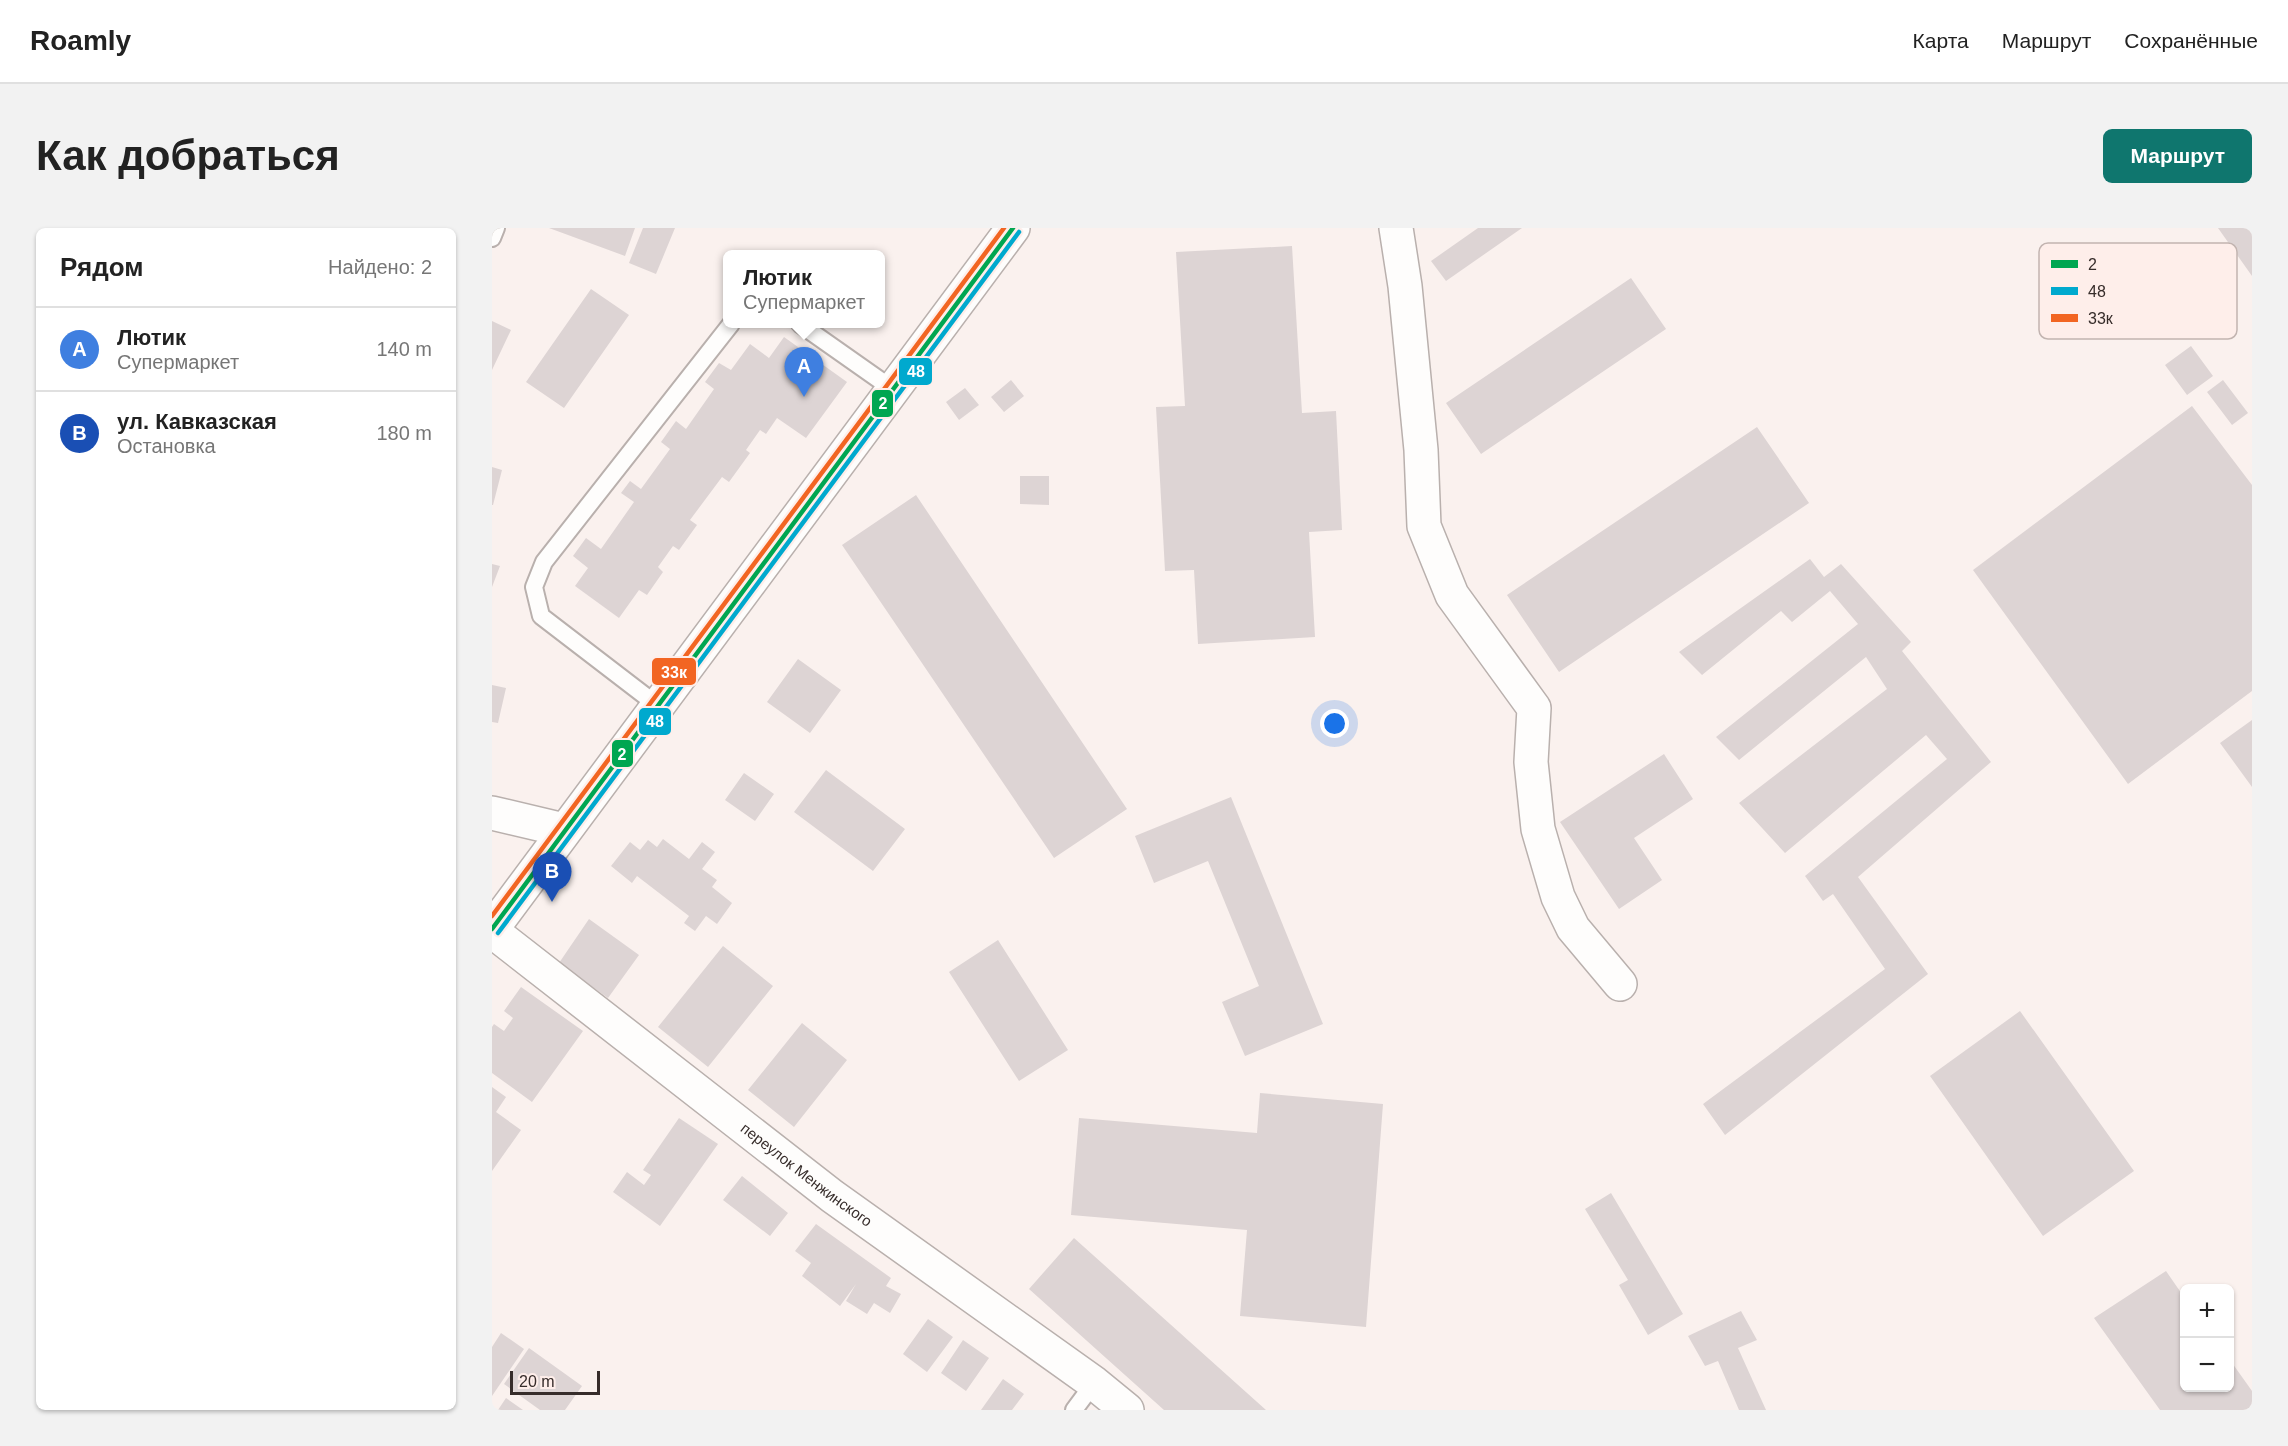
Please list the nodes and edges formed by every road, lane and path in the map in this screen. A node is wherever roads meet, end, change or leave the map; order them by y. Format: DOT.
graph roads {
  1 [pos="496,228"];
  2 [pos="1012,228"];
  3 [pos="1396,228"];
  4 [pos="492,238"];
  5 [pos="728,328"];
  6 [pos="806,328"];
  7 [pos="891,388"];
  8 [pos="657,705"];
  9 [pos="492,813"];
  10 [pos="564,830"];
  11 [pos="492,930"];
  12 [pos="1620,984"];
  13 [pos="1095,1383"];
  14 [pos="1074,1410"];
  15 [pos="1127,1410"];
  1 -- 4 [label="lane"];
  2 -- 7 [label="street"];
  3 -- 12 [label="street"];
  5 -- 8 [label="lane"];
  6 -- 7 [label="lane"];
  7 -- 8 [label="street"];
  8 -- 10 [label="street"];
  9 -- 10 [label="street"];
  10 -- 11 [label="street"];
  11 -- 13 [label="street, переулок Менжинского"];
  13 -- 14 [label="lane"];
  13 -- 15 [label="street, переулок Менжинского"];
}
